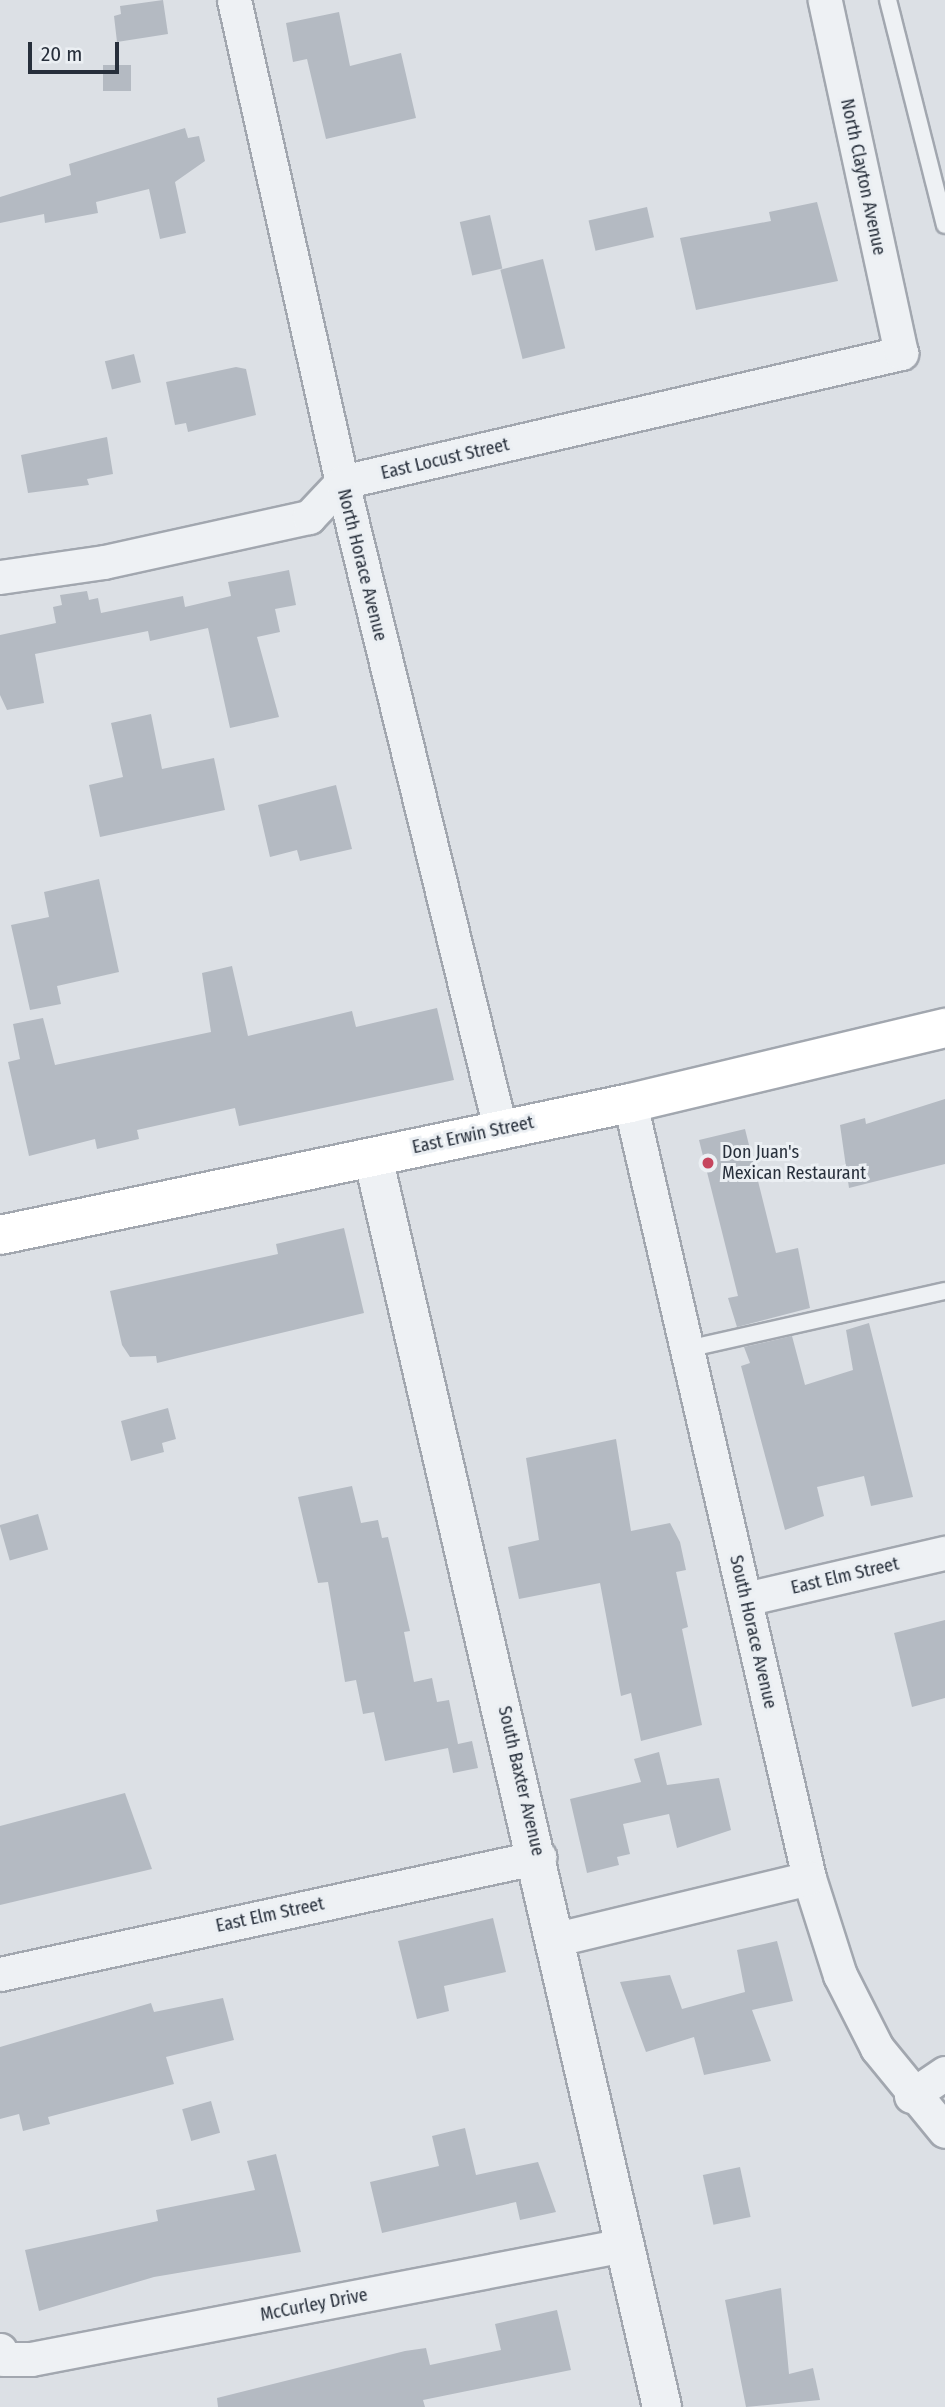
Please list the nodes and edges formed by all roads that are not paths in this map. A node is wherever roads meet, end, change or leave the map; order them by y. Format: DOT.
graph roads {
  1 [pos="234,0"];
  2 [pos="825,0"];
  3 [pos="888,0"];
  4 [pos="945,225"];
  5 [pos="901,353"];
  6 [pos="342,482"];
  7 [pos="0,577"];
  8 [pos="945,1028"];
  9 [pos="630,1103"];
  10 [pos="500,1128"];
  11 [pos="373,1157"];
  12 [pos="0,1235"];
  13 [pos="945,1290"];
  14 [pos="687,1349"];
  15 [pos="945,1553"];
  16 [pos="745,1599"];
  17 [pos="539,1857"];
  18 [pos="809,1878"];
  19 [pos="557,1939"];
  20 [pos="0,1974"];
  21 [pos="945,2073"];
  22 [pos="911,2096"];
  23 [pos="945,2131"];
  24 [pos="624,2245"];
  25 [pos="2,2355"];
  26 [pos="662,2407"];
  1 -- 6 [label="street, North Horace Avenue"];
  2 -- 5 [label="street, North Clayton Avenue"];
  3 -- 4 [label="lane"];
  5 -- 6 [label="street, East Locust Street"];
  6 -- 7 [label="street"];
  6 -- 10 [label="street, North Horace Avenue"];
  8 -- 9 [label="main road, East Erwin Street"];
  9 -- 10 [label="main road, East Erwin Street"];
  9 -- 14 [label="street, South Horace Avenue"];
  10 -- 11 [label="main road, East Erwin Street"];
  11 -- 12 [label="main road, East Erwin Street"];
  11 -- 17 [label="street, South Baxter Avenue"];
  13 -- 14 [label="lane"];
  14 -- 16 [label="street, South Horace Avenue"];
  15 -- 16 [label="street, East Elm Street"];
  16 -- 18 [label="street, South Horace Avenue"];
  17 -- 19 [label="street, South Baxter Avenue"];
  17 -- 20 [label="street, East Elm Street"];
  18 -- 19 [label="street"];
  18 -- 22 [label="street, South Horace Avenue"];
  19 -- 24 [label="street, South Baxter Avenue"];
  21 -- 22 [label="street"];
  22 -- 23 [label="street, South Horace Avenue"];
  24 -- 25 [label="street, McCurley Drive"];
  24 -- 26 [label="street, South Baxter Avenue"];
}
